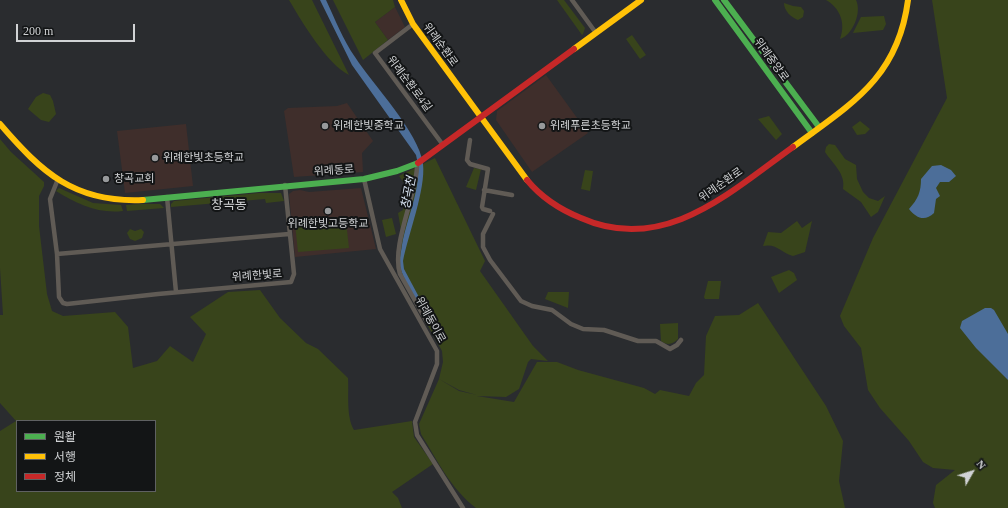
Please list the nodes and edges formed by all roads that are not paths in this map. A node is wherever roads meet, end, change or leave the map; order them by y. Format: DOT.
graph roads {
  1 [pos="401,0"];
  2 [pos="572,0"];
  3 [pos="641,0"];
  4 [pos="715,0"];
  5 [pos="724,0"];
  6 [pos="908,0"];
  7 [pos="413,24"];
  8 [pos="596,33"];
  9 [pos="481,117"];
  10 [pos="0,124"];
  11 [pos="819,127"];
  12 [pos="812,132"];
  13 [pos="470,140"];
  14 [pos="443,145"];
  15 [pos="417,167"];
  16 [pos="364,179"];
  17 [pos="58,180"];
  18 [pos="285,185"];
  19 [pos="484,190"];
  20 [pos="512,195"];
  21 [pos="167,197"];
  22 [pos="289,234"];
  23 [pos="170,244"];
  24 [pos="56,254"];
  25 [pos="176,292"];
  26 [pos="427,322"];
  27 [pos="681,340"];
  28 [pos="463,508"];
  1 -- 7 [label="street, 위례순환로"];
  2 -- 8 [label="street"];
  3 -- 8 [label="street, 위례동로"];
  4 -- 12 [label="street, 위례중앙로"];
  5 -- 11 [label="street, 위례중앙로"];
  6 -- 11 [label="street, 위례순환로"];
  7 -- 9 [label="street, 위례순환로"];
  7 -- 14 [label="street, 위례순환로4길"];
  8 -- 9 [label="street, 위례동로"];
  9 -- 12 [label="street, 위례순환로"];
  9 -- 14 [label="street, 위례동로"];
  10 -- 17 [label="street, 위례동로"];
  11 -- 12 [label="street, 위례순환로"];
  13 -- 19 [label="street"];
  14 -- 16 [label="street, 위례동로"];
  15 -- 26 [label="street"];
  16 -- 18 [label="street, 위례동로"];
  16 -- 28 [label="street, 위례동이로"];
  17 -- 21 [label="street, 위례동로"];
  17 -- 24 [label="street, 위례한빛로"];
  18 -- 21 [label="street, 위례동로"];
  18 -- 22 [label="street, 위례한빛로"];
  19 -- 20 [label="street"];
  19 -- 27 [label="street"];
  21 -- 23 [label="street"];
  22 -- 23 [label="street"];
  22 -- 25 [label="street, 위례한빛로"];
  23 -- 24 [label="street"];
  23 -- 25 [label="street"];
  24 -- 25 [label="street, 위례한빛로"];
}
